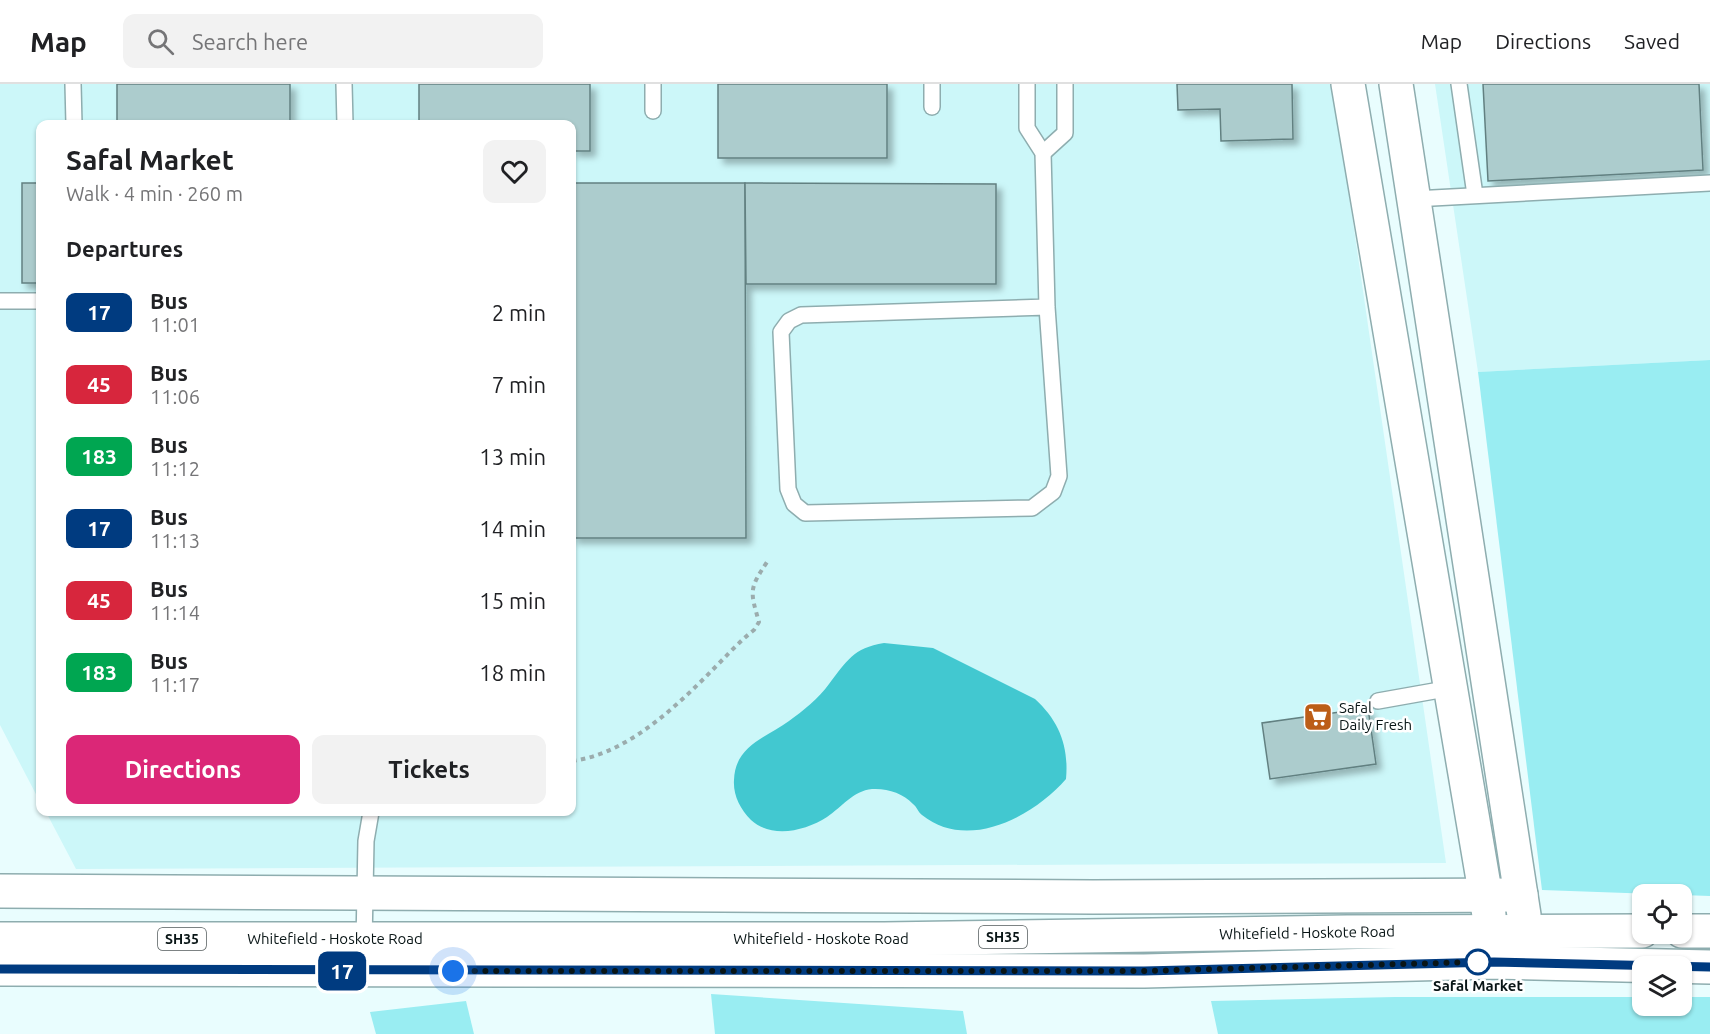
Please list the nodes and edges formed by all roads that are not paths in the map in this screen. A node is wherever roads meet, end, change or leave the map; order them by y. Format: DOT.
graph roads {
  1 [pos="73,84"];
  2 [pos="344,84"];
  3 [pos="653,84"];
  4 [pos="932,84"];
  5 [pos="1027,84"];
  6 [pos="1065,84"];
  7 [pos="1348,84"];
  8 [pos="1396,84"];
  9 [pos="1459,84"];
  10 [pos="932,107"];
  11 [pos="653,111"];
  12 [pos="74,120"];
  13 [pos="345,120"];
  14 [pos="1043,153"];
  15 [pos="1710,183"];
  16 [pos="1475,195"];
  17 [pos="1414,199"];
  18 [pos="36,301"];
  19 [pos="0,302"];
  20 [pos="1047,307"];
  21 [pos="1489,680"];
  22 [pos="1451,688"];
  23 [pos="1378,701"];
  24 [pos="370,816"];
  25 [pos="0,891"];
  26 [pos="366,893"];
  27 [pos="1486,894"];
  28 [pos="1521,895"];
  29 [pos="1692,931"];
  30 [pos="1710,931"];
  31 [pos="1632,932"];
  32 [pos="0,939"];
  33 [pos="364,939"];
  34 [pos="1493,947"];
  35 [pos="1528,947"];
  36 [pos="1710,967"];
  37 [pos="0,969"];
  38 [pos="364,971"];
  1 -- 12 [label="lane"];
  2 -- 13 [label="lane"];
  3 -- 11 [label="lane"];
  4 -- 10 [label="lane"];
  5 -- 14 [label="lane"];
  6 -- 14 [label="lane"];
  7 -- 22 [label="main road"];
  8 -- 17 [label="main road"];
  9 -- 16 [label="lane"];
  14 -- 20 [label="lane"];
  15 -- 16 [label="lane"];
  16 -- 17 [label="lane"];
  17 -- 21 [label="main road"];
  18 -- 19 [label="lane"];
  20 -- 20 [label="lane"];
  21 -- 22 [label="main road"];
  21 -- 28 [label="main road"];
  22 -- 23 [label="lane"];
  22 -- 27 [label="main road"];
  24 -- 26 [label="lane"];
  25 -- 26 [label="main road"];
  26 -- 27 [label="main road"];
  26 -- 33 [label="lane"];
  27 -- 28 [label="main road"];
  27 -- 34 [label="main road"];
  28 -- 35 [label="main road"];
  29 -- 30 [label="main road"];
  31 -- 35 [label="main road, Whitefield - Hoskote Road / SH35"];
  32 -- 33 [label="main road, Whitefield - Hoskote Road / SH35"];
  33 -- 34 [label="main road, Whitefield - Hoskote Road / SH35"];
  33 -- 38 [label="lane"];
  34 -- 35 [label="main road, Whitefield - Hoskote Road / SH35"];
  34 -- 38 [label="main road, Whitefield - Hoskote Road / SH35"];
  35 -- 36 [label="main road, Whitefield - Hoskote Road / SH35"];
  37 -- 38 [label="main road, Whitefield - Hoskote Road / SH35"];
}
